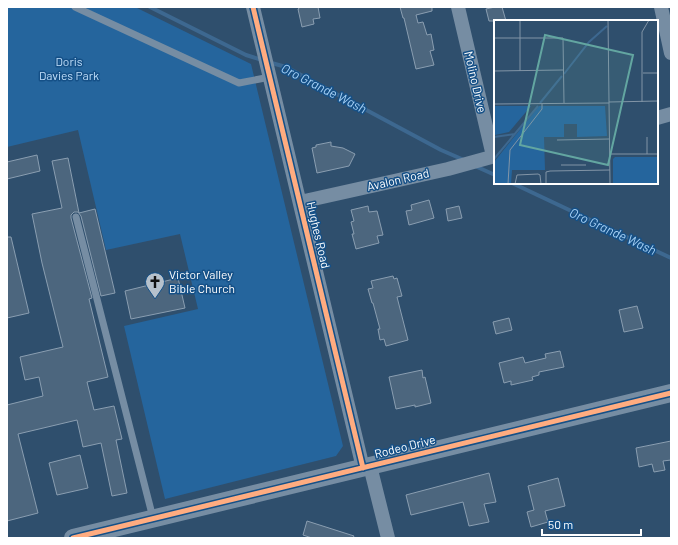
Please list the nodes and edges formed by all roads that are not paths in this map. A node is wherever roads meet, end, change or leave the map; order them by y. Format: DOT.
graph roads {
  1 [pos="75,7"];
  2 [pos="253,7"];
  3 [pos="458,7"];
  4 [pos="660,7"];
  5 [pos="671,53"];
  6 [pos="270,77"];
  7 [pos="671,114"];
  8 [pos="658,118"];
  9 [pos="494,156"];
  10 [pos="300,202"];
  11 [pos="76,217"];
  12 [pos="671,393"];
  13 [pos="367,467"];
  14 [pos="153,518"];
  15 [pos="73,538"];
  16 [pos="388,538"];
  1 -- 6 [label="lane"];
  2 -- 6 [label="street, Hughes Road"];
  3 -- 9 [label="street, Molino Drive"];
  4 -- 5 [label="street"];
  6 -- 10 [label="street, Hughes Road"];
  7 -- 8 [label="street"];
  9 -- 10 [label="street, Avalon Road"];
  10 -- 13 [label="street, Hughes Road"];
  11 -- 14 [label="lane"];
  12 -- 13 [label="street, Rodeo Drive"];
  13 -- 14 [label="street, Rodeo Drive"];
  13 -- 16 [label="street, Hughes Road"];
  14 -- 15 [label="street, Rodeo Drive"];
}
